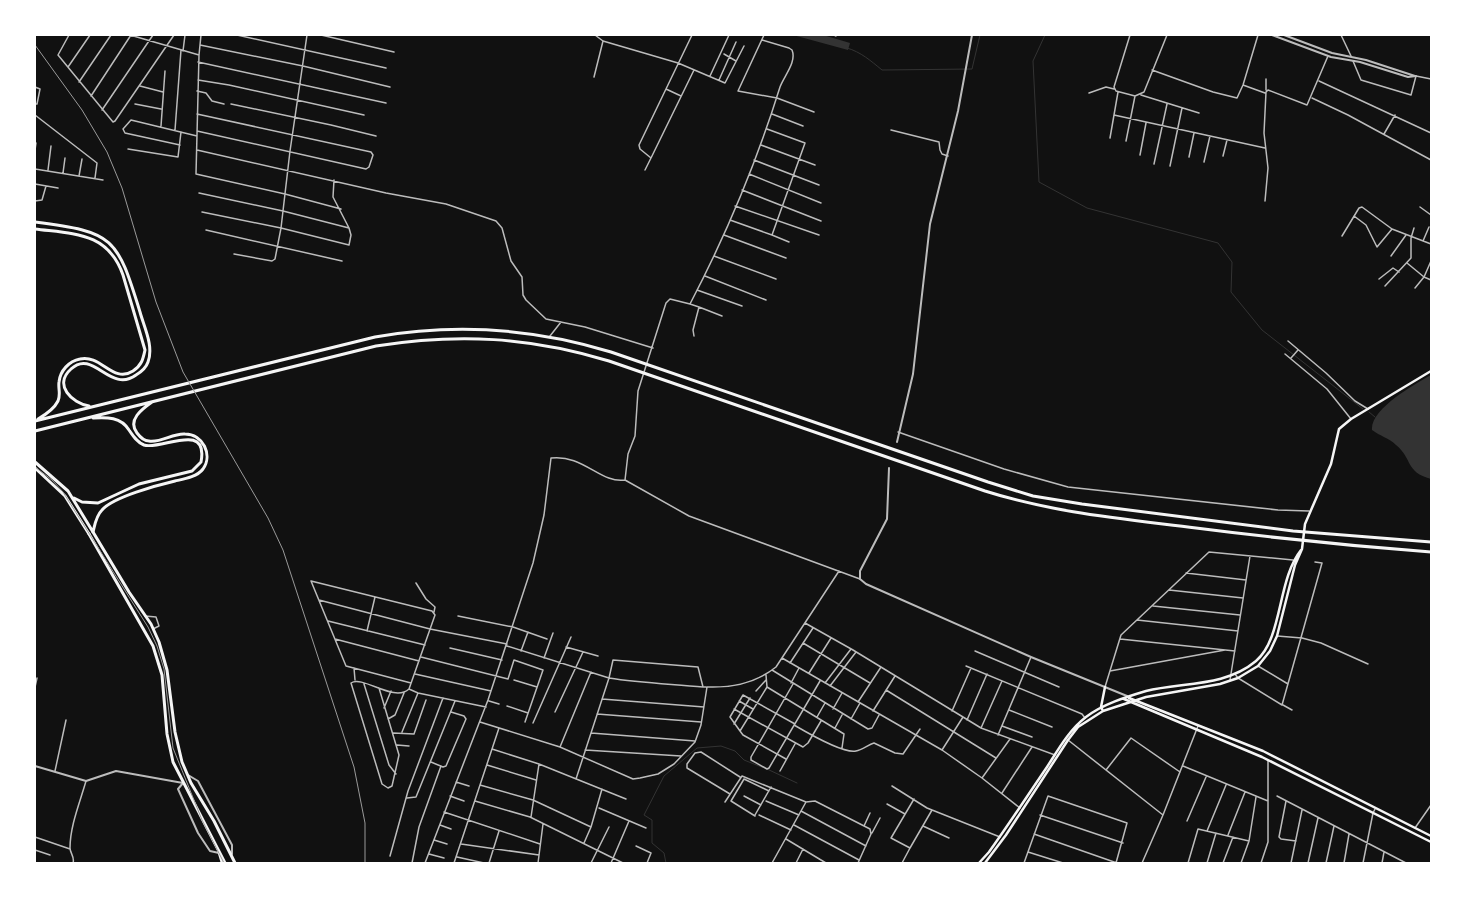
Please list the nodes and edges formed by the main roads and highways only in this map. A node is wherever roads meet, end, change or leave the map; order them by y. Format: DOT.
graph roads {
  1 [pos="35,222"];
  2 [pos="35,229"];
  3 [pos="1431,371"];
  4 [pos="156,400"];
  5 [pos="92,407"];
  6 [pos="87,418"];
  7 [pos="36,421"];
  8 [pos="35,431"];
  9 [pos="35,462"];
  10 [pos="35,468"];
  11 [pos="74,498"];
  12 [pos="93,532"];
  13 [pos="1431,542"];
  14 [pos="1302,548"];
  15 [pos="1431,552"];
  16 [pos="151,624"];
  17 [pos="142,625"];
  18 [pos="1105,687"];
  19 [pos="1129,697"];
  20 [pos="1124,699"];
  21 [pos="1138,701"];
  22 [pos="1133,703"];
  23 [pos="1101,707"];
  24 [pos="1103,712"];
  25 [pos="1021,809"];
  26 [pos="1431,836"];
  27 [pos="1431,842"];
  28 [pos="224,863"];
  29 [pos="235,863"];
  30 [pos="979,863"];
  31 [pos="986,863"];
  1 -- 5 [label="highway"];
  2 -- 7 [label="highway"];
  3 -- 14 [label="main road"];
  4 -- 6 [label="highway"];
  4 -- 12 [label="highway"];
  4 -- 15 [label="highway"];
  5 -- 7 [label="highway"];
  5 -- 13 [label="highway"];
  6 -- 8 [label="highway"];
  6 -- 11 [label="highway"];
  9 -- 11 [label="highway"];
  10 -- 17 [label="highway"];
  11 -- 12 [label="highway"];
  12 -- 16 [label="highway"];
  14 -- 19 [label="main road"];
  14 -- 21 [label="main road"];
  16 -- 17 [label="highway"];
  16 -- 29 [label="highway"];
  17 -- 28 [label="highway"];
  18 -- 23 [label="main road"];
  19 -- 20 [label="main road"];
  19 -- 21 [label="main road"];
  20 -- 22 [label="main road"];
  20 -- 23 [label="main road"];
  21 -- 22 [label="main road"];
  21 -- 26 [label="main road"];
  22 -- 24 [label="main road"];
  22 -- 27 [label="main road"];
  23 -- 24 [label="main road"];
  23 -- 25 [label="main road"];
  24 -- 25 [label="main road"];
  25 -- 30 [label="main road"];
  25 -- 31 [label="main road"];
}
